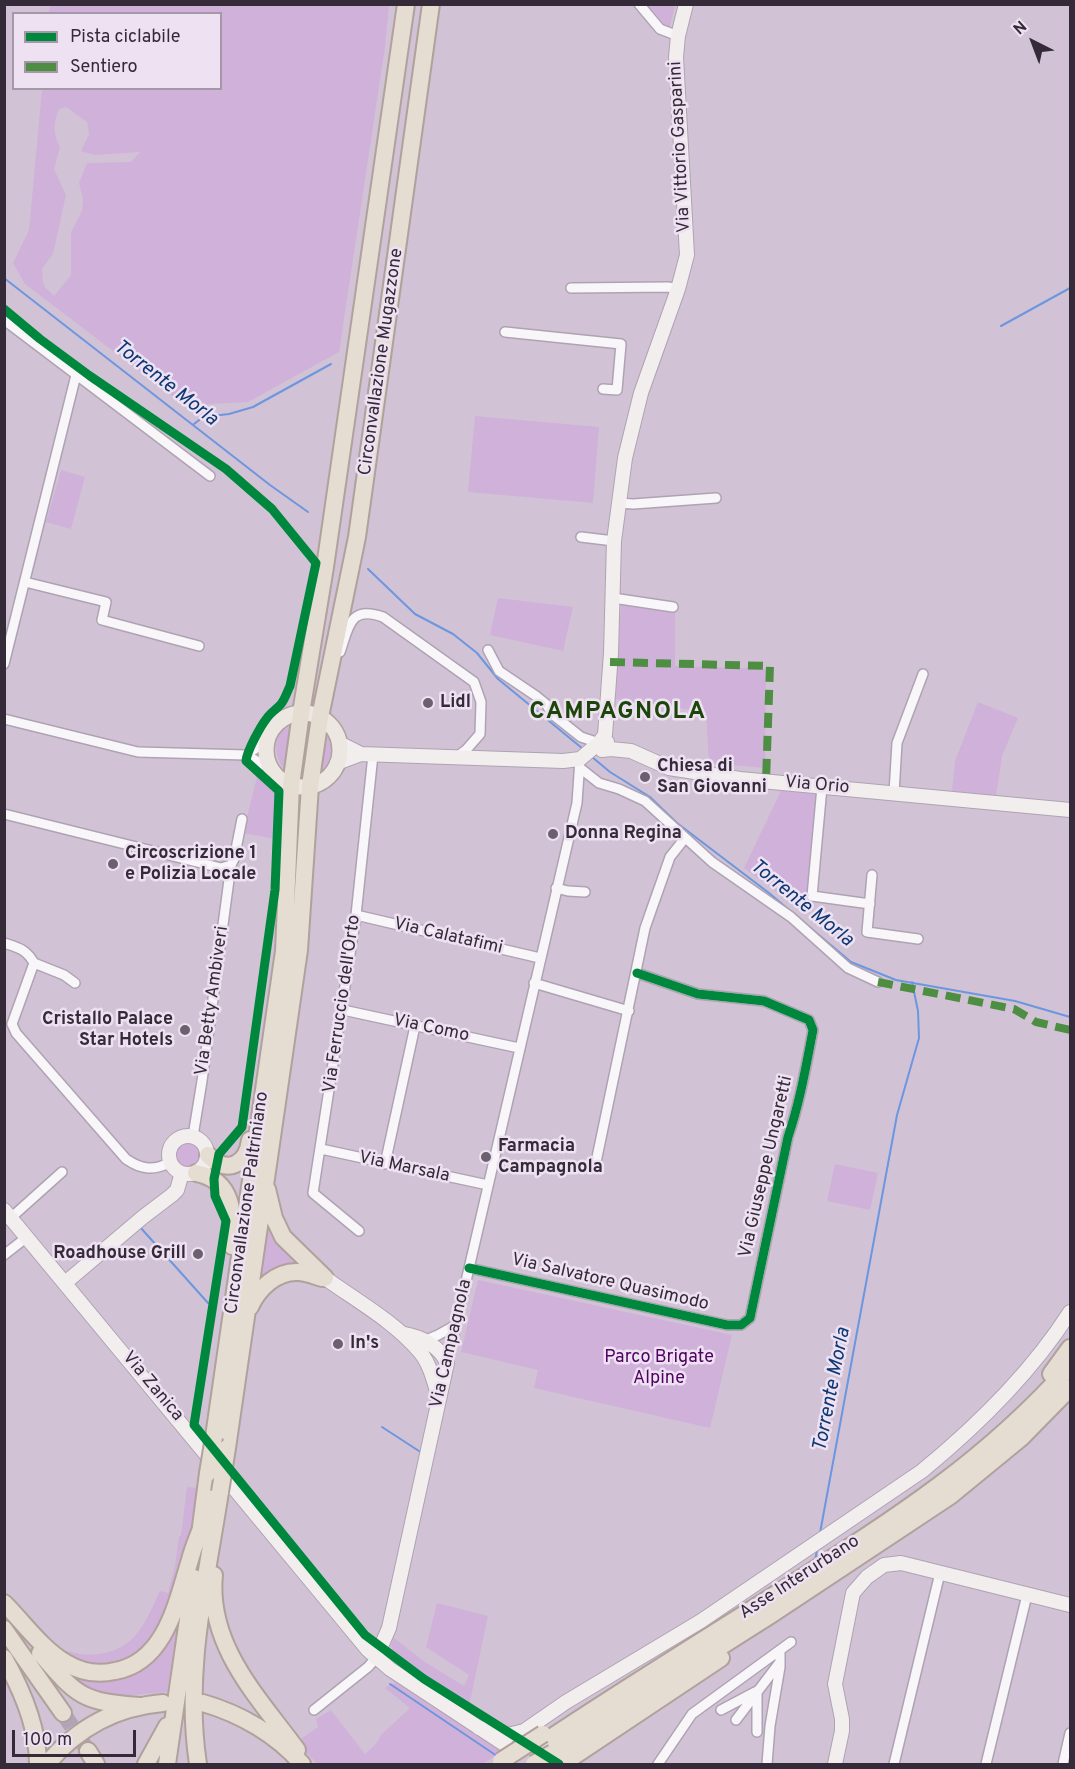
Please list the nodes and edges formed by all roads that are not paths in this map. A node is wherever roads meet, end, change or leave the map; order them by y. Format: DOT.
graph roads {
  1 [pos="396,4"];
  2 [pos="406,4"];
  3 [pos="431,4"];
  4 [pos="639,4"];
  5 [pos="686,4"];
  6 [pos="678,36"];
  7 [pos="396,69"];
  8 [pos="571,288"];
  9 [pos="678,289"];
  10 [pos="4,320"];
  11 [pos="505,332"];
  12 [pos="76,375"];
  13 [pos="603,389"];
  14 [pos="210,476"];
  15 [pos="716,498"];
  16 [pos="619,503"];
  17 [pos="581,537"];
  18 [pos="614,541"];
  19 [pos="25,582"];
  20 [pos="613,598"];
  21 [pos="673,607"];
  22 [pos="199,646"];
  23 [pos="488,650"];
  24 [pos="4,664"];
  25 [pos="923,674"];
  26 [pos="327,681"];
  27 [pos="301,713"];
  28 [pos="320,717"];
  29 [pos="4,719"];
  30 [pos="269,734"];
  31 [pos="339,743"];
  32 [pos="592,754"];
  33 [pos="246,755"];
  34 [pos="367,755"];
  35 [pos="454,758"];
  36 [pos="337,763"];
  37 [pos="271,769"];
  38 [pos="291,784"];
  39 [pos="310,786"];
  40 [pos="822,787"];
  41 [pos="894,793"];
  42 [pos="1071,810"];
  43 [pos="4,814"];
  44 [pos="242,819"];
  45 [pos="685,838"];
  46 [pos="231,865"];
  47 [pos="872,875"];
  48 [pos="556,888"];
  49 [pos="585,892"];
  50 [pos="870,904"];
  51 [pos="356,915"];
  52 [pos="918,939"];
  53 [pos="4,943"];
  54 [pos="540,958"];
  55 [pos="33,963"];
  56 [pos="281,972"];
  57 [pos="637,973"];
  58 [pos="878,982"];
  59 [pos="75,983"];
  60 [pos="534,983"];
  61 [pos="343,1010"];
  62 [pos="629,1011"];
  63 [pos="415,1026"];
  64 [pos="519,1048"];
  65 [pos="193,1136"];
  66 [pos="321,1149"];
  67 [pos="208,1155"];
  68 [pos="171,1162"];
  69 [pos="596,1162"];
  70 [pos="385,1164"];
  71 [pos="62,1172"];
  72 [pos="189,1173"];
  73 [pos="264,1179"];
  74 [pos="488,1185"];
  75 [pos="7,1213"];
  76 [pos="359,1231"];
  77 [pos="27,1237"];
  78 [pos="4,1255"];
  79 [pos="469,1268"];
  80 [pos="325,1278"];
  81 [pos="65,1283"];
  82 [pos="1071,1312"];
  83 [pos="239,1315"];
  84 [pos="744,1324"];
  85 [pos="456,1325"];
  86 [pos="422,1346"];
  87 [pos="1071,1348"];
  88 [pos="447,1363"];
  89 [pos="1071,1366"];
  90 [pos="1071,1388"];
  91 [pos="439,1397"];
  92 [pos="221,1442"];
  93 [pos="208,1527"];
  94 [pos="860,1540"];
  95 [pos="940,1573"];
  96 [pos="1027,1595"];
  97 [pos="4,1603"];
  98 [pos="1071,1605"];
  99 [pos="4,1611"];
  100 [pos="772,1614"];
  101 [pos="4,1629"];
  102 [pos="4,1639"];
  103 [pos="791,1642"];
  104 [pos="780,1651"];
  105 [pos="4,1658"];
  106 [pos="376,1658"];
  107 [pos="780,1662"];
  108 [pos="46,1689"];
  109 [pos="757,1690"];
  110 [pos="191,1695"];
  111 [pos="163,1703"];
  112 [pos="140,1706"];
  113 [pos="314,1710"];
  114 [pos="721,1710"];
  115 [pos="63,1713"];
  116 [pos="736,1720"];
  117 [pos="478,1728"];
  118 [pos="757,1732"];
  119 [pos="1071,1733"];
  120 [pos="554,1753"];
  121 [pos="300,1757"];
  122 [pos="503,1759"];
  123 [pos="38,1764"];
  124 [pos="47,1764"];
  125 [pos="146,1764"];
  126 [pos="167,1764"];
  127 [pos="198,1764"];
  128 [pos="205,1764"];
  129 [pos="312,1764"];
  130 [pos="534,1764"];
  131 [pos="658,1764"];
  132 [pos="767,1764"];
  133 [pos="835,1764"];
  134 [pos="894,1764"];
  135 [pos="986,1764"];
  136 [pos="1063,1764"];
  1 -- 7 [label="highway"];
  2 -- 7 [label="highway, Circonvallazione Mugazzone"];
  3 -- 26 [label="highway, Circonvallazione Mugazzone"];
  4 -- 6 [label="street"];
  5 -- 6 [label="main road, Via Vittorio Gasparini"];
  6 -- 9 [label="main road, Via Vittorio Gasparini"];
  7 -- 27 [label="highway, Circonvallazione Mugazzone"];
  8 -- 9 [label="street"];
  9 -- 16 [label="main road, Via Vittorio Gasparini"];
  10 -- 12 [label="street"];
  11 -- 13 [label="street"];
  12 -- 14 [label="street"];
  12 -- 19 [label="street"];
  15 -- 16 [label="street"];
  16 -- 18 [label="main road, Via Vittorio Gasparini"];
  17 -- 18 [label="street"];
  18 -- 20 [label="main road, Via Vittorio Gasparini"];
  19 -- 22 [label="street"];
  19 -- 24 [label="street"];
  20 -- 21 [label="street"];
  20 -- 32 [label="main road, Via Vittorio Gasparini"];
  23 -- 32 [label="street"];
  25 -- 41 [label="street"];
  26 -- 28 [label="highway, Circonvallazione Mugazzone"];
  26 -- 35 [label="street"];
  27 -- 28 [label="main road"];
  27 -- 30 [label="main road"];
  27 -- 38 [label="highway, Circonvallazione Paltriniano"];
  28 -- 31 [label="main road"];
  28 -- 39 [label="highway, Circonvallazione Paltriniano"];
  29 -- 33 [label="street"];
  30 -- 33 [label="street"];
  30 -- 37 [label="main road"];
  31 -- 34 [label="main road"];
  31 -- 36 [label="main road"];
  32 -- 35 [label="main road"];
  32 -- 40 [label="main road, Via Orio"];
  32 -- 45 [label="street"];
  32 -- 48 [label="street, Via Campagnola"];
  33 -- 37 [label="street"];
  34 -- 35 [label="main road"];
  34 -- 36 [label="main road"];
  34 -- 51 [label="street, Via Ferruccio dell'Orto"];
  36 -- 39 [label="main road"];
  37 -- 38 [label="main road"];
  38 -- 39 [label="main road"];
  38 -- 56 [label="highway, Circonvallazione Paltriniano"];
  39 -- 73 [label="highway, Circonvallazione Paltriniano"];
  40 -- 41 [label="main road, Via Orio"];
  40 -- 50 [label="street"];
  41 -- 42 [label="main road, Via Orio"];
  43 -- 46 [label="street"];
  44 -- 46 [label="street, Via Betty Ambiveri"];
  45 -- 57 [label="street"];
  45 -- 58 [label="street"];
  46 -- 65 [label="street, Via Betty Ambiveri"];
  47 -- 50 [label="street"];
  48 -- 49 [label="street"];
  48 -- 54 [label="street, Via Campagnola"];
  50 -- 52 [label="street"];
  51 -- 54 [label="street, Via Calatafimi"];
  51 -- 61 [label="street, Via Ferruccio dell'Orto"];
  53 -- 55 [label="street"];
  54 -- 60 [label="street, Via Campagnola"];
  55 -- 59 [label="street"];
  55 -- 68 [label="street"];
  56 -- 67 [label="highway"];
  56 -- 83 [label="highway, Circonvallazione Paltriniano"];
  57 -- 62 [label="street"];
  57 -- 84 [label="street, Via Giuseppe Ungaretti"];
  60 -- 62 [label="street"];
  60 -- 64 [label="street, Via Campagnola"];
  61 -- 63 [label="street, Via Como"];
  61 -- 66 [label="street, Via Ferruccio dell'Orto"];
  62 -- 69 [label="street"];
  63 -- 64 [label="street, Via Como"];
  63 -- 70 [label="street"];
  64 -- 74 [label="street, Via Campagnola"];
  65 -- 67 [label="main road"];
  65 -- 68 [label="main road"];
  66 -- 70 [label="street, Via Marsala"];
  66 -- 76 [label="street, Via Ferruccio dell'Orto"];
  67 -- 72 [label="main road"];
  68 -- 72 [label="main road"];
  70 -- 74 [label="street, Via Marsala"];
  71 -- 75 [label="street, Via Zanica"];
  72 -- 81 [label="main road"];
  72 -- 83 [label="highway"];
  73 -- 80 [label="highway"];
  73 -- 83 [label="highway, Circonvallazione Paltriniano"];
  74 -- 79 [label="street, Via Campagnola"];
  75 -- 77 [label="main road, Via Zanica"];
  77 -- 78 [label="street"];
  77 -- 81 [label="main road, Via Zanica"];
  79 -- 84 [label="street, Via Salvatore Quasimodo"];
  79 -- 85 [label="street, Via Campagnola"];
  80 -- 83 [label="highway"];
  80 -- 86 [label="main road"];
  81 -- 106 [label="main road, Via Zanica"];
  82 -- 117 [label="main road"];
  83 -- 92 [label="highway, Circonvallazione Paltriniano"];
  85 -- 86 [label="street"];
  85 -- 88 [label="street, Via Campagnola"];
  86 -- 88 [label="main road"];
  86 -- 91 [label="main road"];
  87 -- 94 [label="highway"];
  88 -- 91 [label="main road, Via Campagnola"];
  89 -- 94 [label="highway, Asse Interurbano"];
  90 -- 100 [label="highway, Asse Interurbano"];
  91 -- 106 [label="main road, Via Campagnola"];
  92 -- 93 [label="highway, Circonvallazione Paltriniano, bridge"];
  92 -- 93 [label="highway, Circonvallazione Paltriniano, bridge"];
  93 -- 97 [label="highway"];
  93 -- 110 [label="highway, Circonvallazione Paltriniano"];
  93 -- 121 [label="highway"];
  94 -- 120 [label="highway, Asse Interurbano"];
  95 -- 96 [label="main road"];
  95 -- 133 [label="main road"];
  95 -- 134 [label="street"];
  96 -- 98 [label="main road"];
  96 -- 135 [label="street"];
  99 -- 112 [label="highway"];
  100 -- 120 [label="highway, Asse Interurbano"];
  100 -- 120 [label="highway"];
  101 -- 108 [label="highway"];
  102 -- 108 [label="highway"];
  103 -- 104 [label="street"];
  104 -- 107 [label="street"];
  104 -- 131 [label="street"];
  105 -- 123 [label="highway"];
  106 -- 113 [label="street"];
  106 -- 117 [label="main road, Via Zanica"];
  107 -- 109 [label="street"];
  107 -- 132 [label="street"];
  108 -- 115 [label="highway"];
  109 -- 114 [label="street"];
  109 -- 116 [label="street"];
  109 -- 118 [label="street"];
  110 -- 121 [label="highway"];
  110 -- 125 [label="highway"];
  110 -- 126 [label="highway"];
  110 -- 127 [label="highway"];
  110 -- 128 [label="highway"];
  111 -- 112 [label="highway"];
  112 -- 124 [label="highway"];
  117 -- 122 [label="main road, Via Zanica"];
  119 -- 136 [label="street"];
  120 -- 122 [label="highway, Asse Interurbano"];
  120 -- 130 [label="highway, Asse Interurbano, bridge"];
  121 -- 129 [label="highway"];
}
